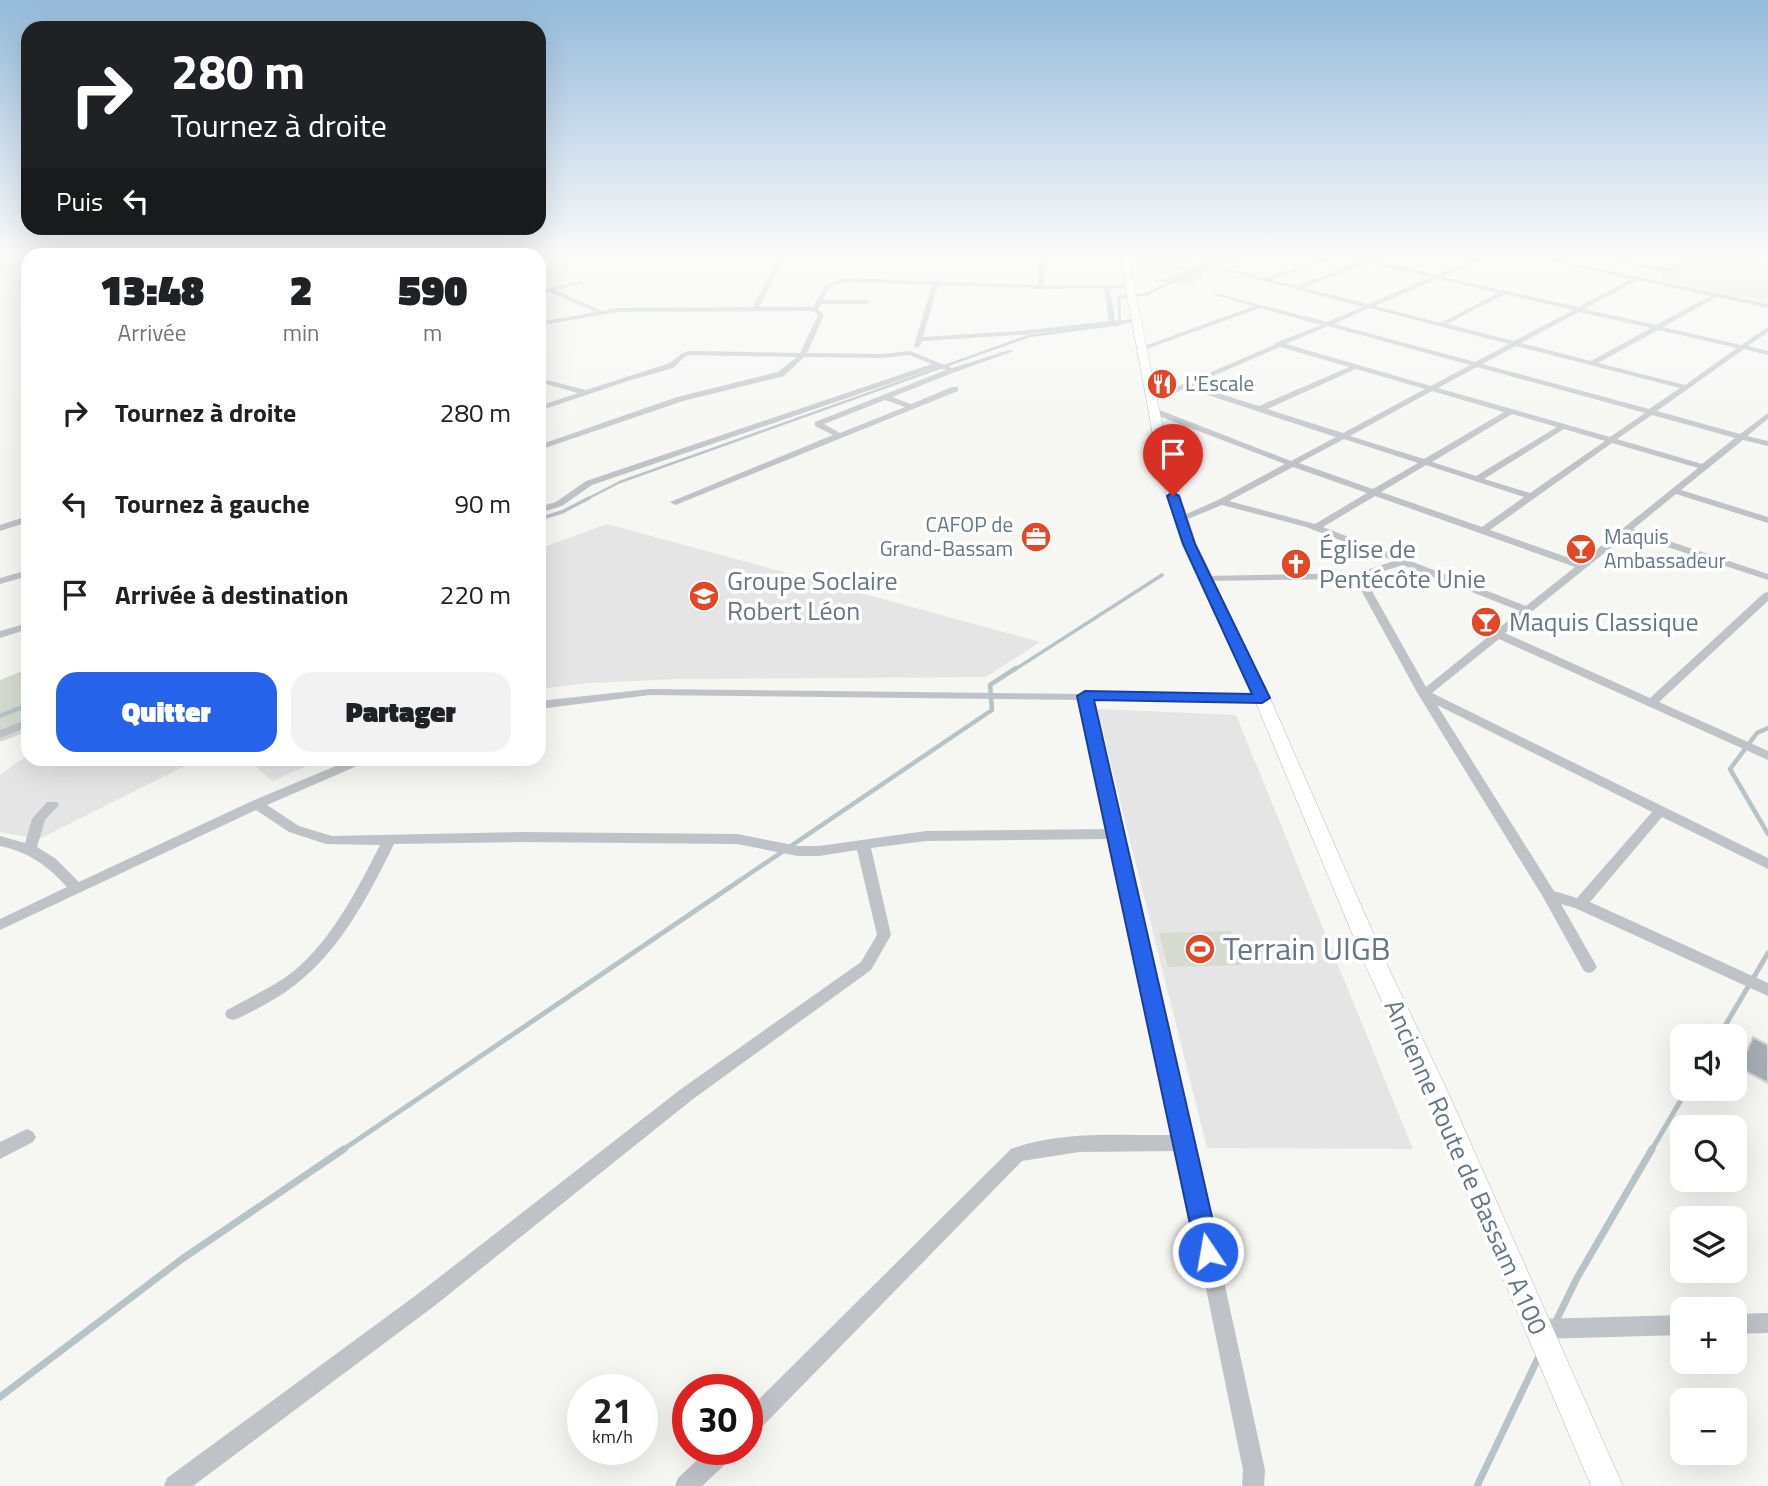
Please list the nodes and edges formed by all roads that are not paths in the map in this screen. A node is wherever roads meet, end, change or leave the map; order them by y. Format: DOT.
graph roads {
  1 [pos="816,325"];
  2 [pos="924,325"];
  3 [pos="1079,325"];
  4 [pos="1139,325"];
  5 [pos="1206,325"];
  6 [pos="1322,325"];
  7 [pos="1330,325"];
  8 [pos="1442,325"];
  9 [pos="1548,325"];
  10 [pos="1651,325"];
  11 [pos="1661,325"];
  12 [pos="1658,327"];
  13 [pos="1768,328"];
  14 [pos="921,339"];
  15 [pos="1277,344"];
  16 [pos="1514,344"];
  17 [pos="1742,347"];
  18 [pos="1143,348"];
  19 [pos="1011,351"];
  20 [pos="804,353"];
  21 [pos="910,353"];
  22 [pos="1768,353"];
  23 [pos="1592,363"];
  24 [pos="937,365"];
  25 [pos="1475,365"];
  26 [pos="1355,366"];
  27 [pos="952,370"];
  28 [pos="546,382"];
  29 [pos="1185,385"];
  30 [pos="1685,387"];
  31 [pos="1429,388"];
  32 [pos="955,389"];
  33 [pos="584,393"];
  34 [pos="884,397"];
  35 [pos="1154,405"];
  36 [pos="546,407"];
  37 [pos="913,407"];
  38 [pos="1261,409"];
  39 [pos="1511,411"];
  40 [pos="1650,411"];
  41 [pos="1768,415"];
  42 [pos="1564,426"];
  43 [pos="840,436"];
  44 [pos="1342,436"];
  45 [pos="1741,437"];
  46 [pos="1611,440"];
  47 [pos="1768,444"];
  48 [pos="546,446"];
  49 [pos="1290,463"];
  50 [pos="1425,463"];
  51 [pos="1704,467"];
  52 [pos="1478,479"];
  53 [pos="1675,491"];
  54 [pos="1372,492"];
  55 [pos="1532,497"];
  56 [pos="675,502"];
  57 [pos="1221,502"];
  58 [pos="546,508"];
  59 [pos="1180,519"];
  60 [pos="1768,520"];
  61 [pos="21,522"];
  62 [pos="0,528"];
  63 [pos="1315,528"];
  64 [pos="1626,530"];
  65 [pos="1483,531"];
  66 [pos="1401,562"];
  67 [pos="1583,566"];
  68 [pos="21,575"];
  69 [pos="1358,576"];
  70 [pos="1768,577"];
  71 [pos="1206,579"];
  72 [pos="0,581"];
  73 [pos="1768,595"];
  74 [pos="1528,610"];
  75 [pos="21,628"];
  76 [pos="1498,634"];
  77 [pos="0,635"];
  78 [pos="1424,694"];
  79 [pos="1085,696"];
  80 [pos="1262,698"];
  81 [pos="1651,703"];
  82 [pos="546,704"];
  83 [pos="21,726"];
  84 [pos="0,734"];
  85 [pos="1768,756"];
  86 [pos="346,766"];
  87 [pos="257,804"];
  88 [pos="52,805"];
  89 [pos="1660,811"];
  90 [pos="1114,834"];
  91 [pos="389,840"];
  92 [pos="0,841"];
  93 [pos="863,845"];
  94 [pos="30,849"];
  95 [pos="1768,864"];
  96 [pos="76,888"];
  97 [pos="1549,895"];
  98 [pos="1580,904"];
  99 [pos="0,925"];
  100 [pos="1589,967"];
  101 [pos="1768,990"];
  102 [pos="233,1014"];
  103 [pos="27,1137"];
  104 [pos="1185,1143"];
  105 [pos="0,1151"];
  106 [pos="1768,1323"];
  107 [pos="1747,1324"];
  108 [pos="1670,1325"];
  109 [pos="1538,1329"];
  110 [pos="763,1410"];
  111 [pos="708,1465"];
  112 [pos="175,1486"];
  113 [pos="686,1486"];
  114 [pos="1253,1486"];
  115 [pos="1606,1486"];
  1 -- 20 [label="street"];
  2 -- 14 [label="street"];
  3 -- 14 [label="street"];
  4 -- 18 [label="main road, Ancienne Route de Bassam A100"];
  5 -- 18 [label="street"];
  6 -- 15 [label="street"];
  7 -- 25 [label="street"];
  8 -- 16 [label="street"];
  9 -- 16 [label="street"];
  10 -- 12 [label="street"];
  11 -- 12 [label="street"];
  12 -- 17 [label="street"];
  12 -- 23 [label="street"];
  13 -- 17 [label="street"];
  14 -- 21 [label="street"];
  15 -- 26 [label="street"];
  15 -- 29 [label="street"];
  16 -- 23 [label="street"];
  16 -- 25 [label="street"];
  17 -- 22 [label="street"];
  17 -- 30 [label="street"];
  18 -- 35 [label="main road, Ancienne Route de Bassam A100"];
  19 -- 27 [label="street"];
  20 -- 21 [label="street"];
  20 -- 33 [label="street"];
  20 -- 48 [label="street"];
  21 -- 24 [label="street"];
  23 -- 30 [label="street"];
  24 -- 27 [label="street"];
  24 -- 58 [label="street"];
  25 -- 31 [label="street"];
  25 -- 40 [label="street"];
  26 -- 31 [label="street"];
  26 -- 38 [label="street"];
  27 -- 34 [label="street"];
  28 -- 33 [label="street"];
  29 -- 35 [label="street"];
  29 -- 38 [label="street"];
  30 -- 40 [label="street"];
  31 -- 39 [label="street"];
  31 -- 44 [label="street"];
  32 -- 37 [label="street"];
  33 -- 36 [label="street"];
  34 -- 37 [label="street"];
  34 -- 43 [label="street"];
  35 -- 49 [label="street"];
  35 -- 59 [label="main road, Ancienne Route de Bassam A100"];
  37 -- 43 [label="street"];
  38 -- 44 [label="street"];
  39 -- 42 [label="street"];
  39 -- 50 [label="street"];
  40 -- 45 [label="street"];
  40 -- 46 [label="street"];
  41 -- 45 [label="street"];
  42 -- 46 [label="street"];
  42 -- 52 [label="street"];
  43 -- 56 [label="street"];
  44 -- 49 [label="street"];
  44 -- 50 [label="street"];
  45 -- 47 [label="street"];
  45 -- 51 [label="street"];
  46 -- 51 [label="street"];
  46 -- 55 [label="street"];
  49 -- 54 [label="street"];
  49 -- 57 [label="street"];
  50 -- 52 [label="street"];
  50 -- 54 [label="street"];
  51 -- 53 [label="street"];
  52 -- 55 [label="street"];
  53 -- 60 [label="street"];
  53 -- 64 [label="street"];
  54 -- 63 [label="street"];
  54 -- 65 [label="street"];
  55 -- 65 [label="street"];
  57 -- 59 [label="street"];
  57 -- 63 [label="street"];
  59 -- 71 [label="main road, Ancienne Route de Bassam A100"];
  61 -- 62 [label="street"];
  63 -- 66 [label="street"];
  64 -- 67 [label="street"];
  64 -- 70 [label="street"];
  65 -- 67 [label="street"];
  66 -- 69 [label="street"];
  66 -- 74 [label="street"];
  67 -- 74 [label="street"];
  68 -- 72 [label="street"];
  69 -- 71 [label="street"];
  69 -- 78 [label="street"];
  71 -- 80 [label="main road, Ancienne Route de Bassam A100"];
  73 -- 81 [label="street"];
  74 -- 76 [label="street"];
  75 -- 77 [label="street"];
  76 -- 78 [label="street"];
  76 -- 81 [label="street"];
  78 -- 89 [label="street"];
  78 -- 97 [label="street"];
  79 -- 80 [label="street"];
  79 -- 82 [label="street"];
  79 -- 90 [label="street"];
  80 -- 109 [label="main road, Ancienne Route de Bassam A100"];
  81 -- 85 [label="street"];
  83 -- 84 [label="street"];
  86 -- 87 [label="street"];
  87 -- 91 [label="street"];
  87 -- 96 [label="street"];
  88 -- 94 [label="street"];
  89 -- 95 [label="street"];
  89 -- 98 [label="street"];
  90 -- 93 [label="street"];
  90 -- 104 [label="street"];
  91 -- 93 [label="street"];
  91 -- 102 [label="street"];
  92 -- 94 [label="street"];
  93 -- 112 [label="street"];
  94 -- 96 [label="street"];
  96 -- 99 [label="street"];
  97 -- 98 [label="street"];
  97 -- 100 [label="street"];
  98 -- 101 [label="street"];
  103 -- 105 [label="street"];
  104 -- 110 [label="street"];
  104 -- 114 [label="street"];
  106 -- 107 [label="street"];
  108 -- 109 [label="street"];
  109 -- 115 [label="main road, Ancienne Route de Bassam A100"];
  111 -- 113 [label="street"];
}
